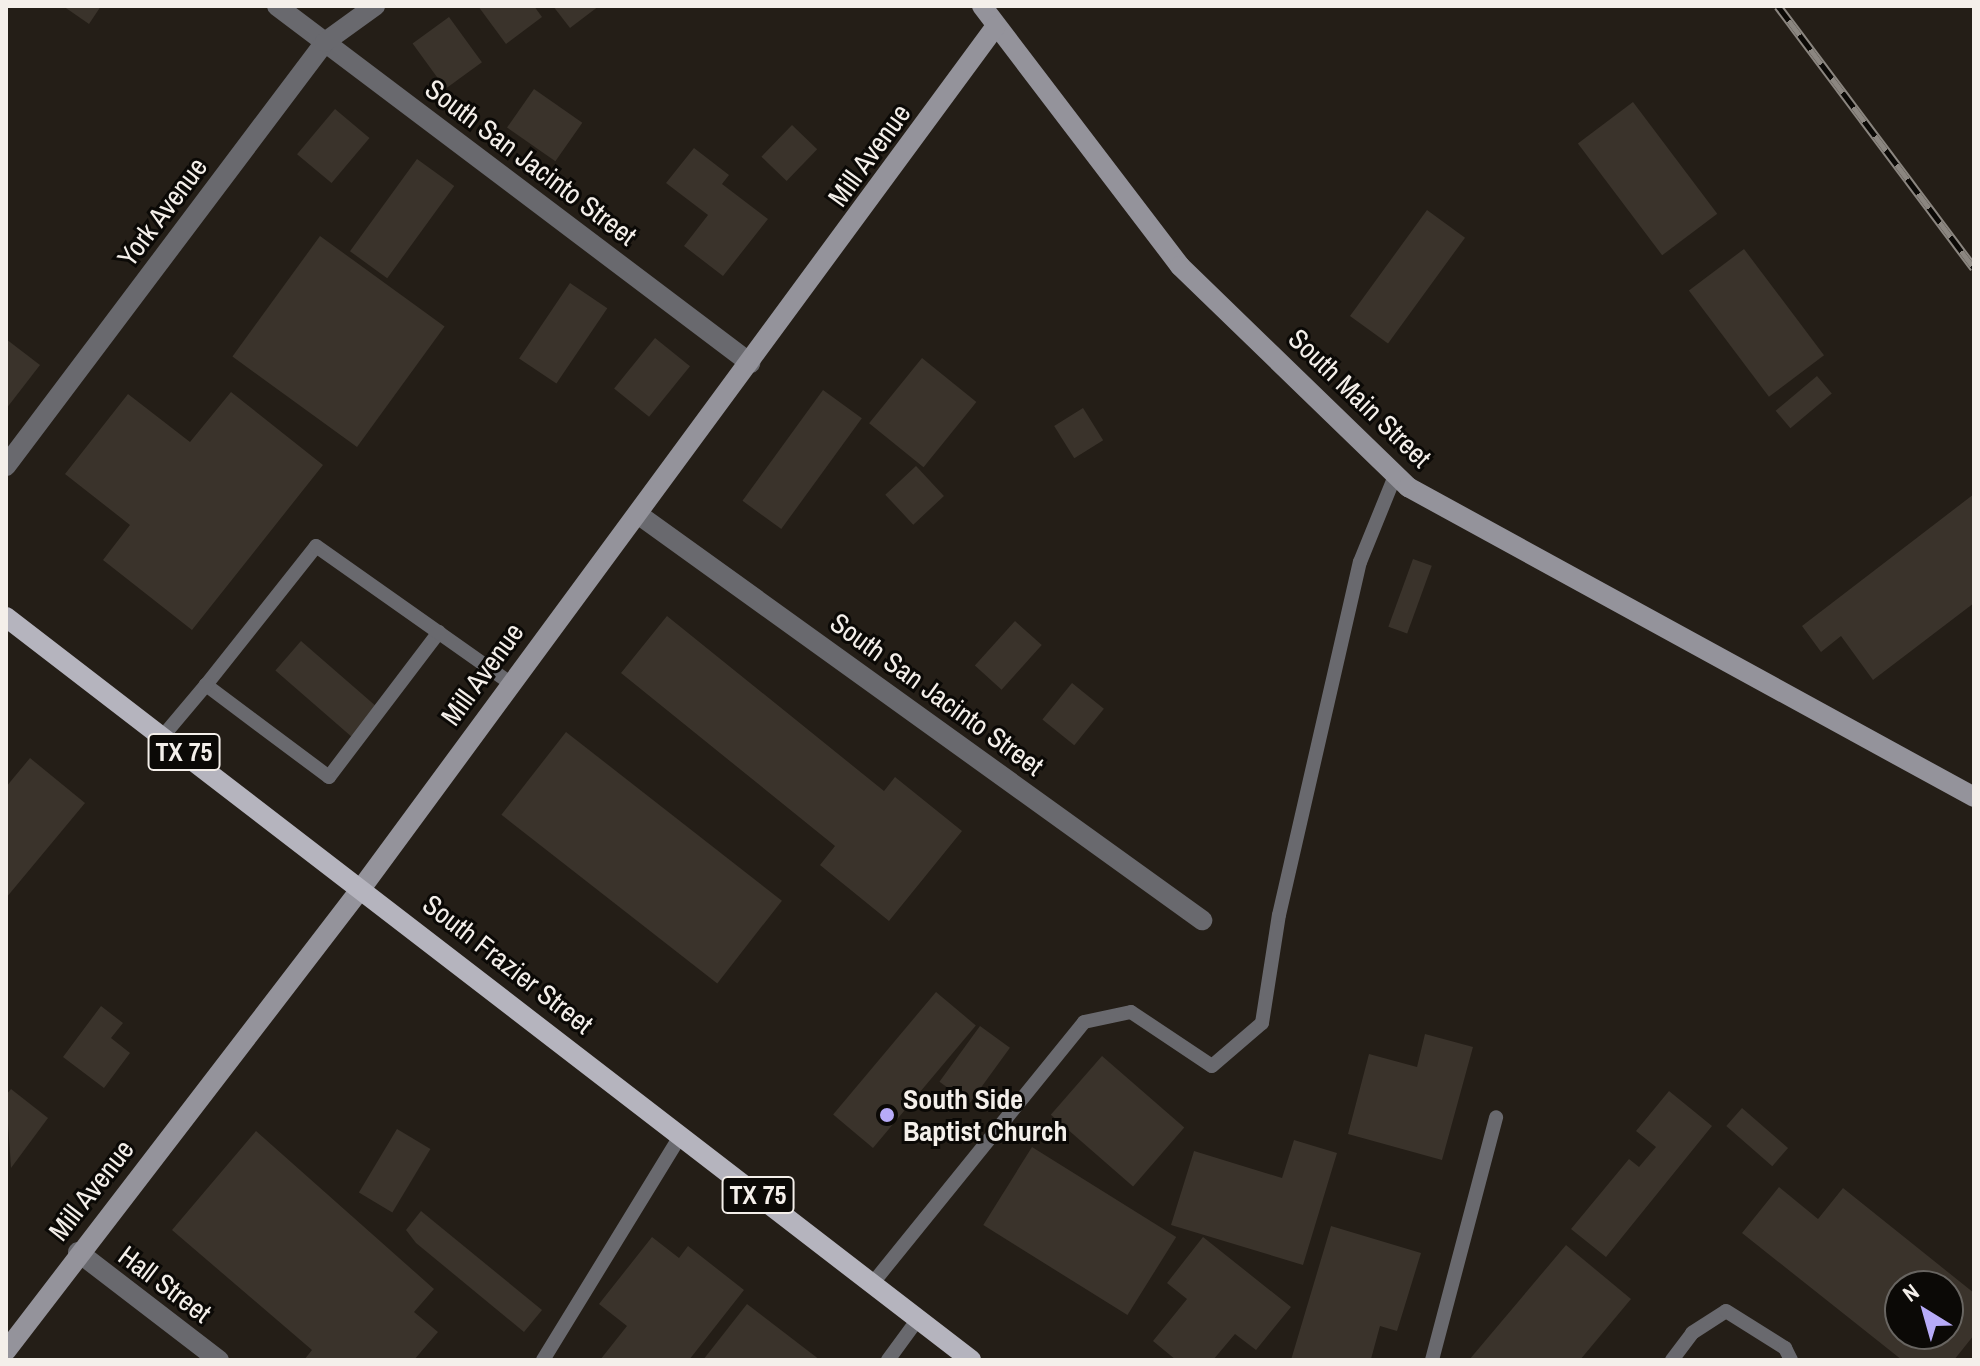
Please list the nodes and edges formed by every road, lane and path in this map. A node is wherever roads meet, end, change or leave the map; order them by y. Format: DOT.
graph roads {
  1 [pos="277,6"];
  2 [pos="375,6"];
  3 [pos="982,6"];
  4 [pos="996,26"];
  5 [pos="325,42"];
  6 [pos="750,363"];
  7 [pos="6,466"];
  8 [pos="1395,476"];
  9 [pos="639,515"];
  10 [pos="6,617"];
  11 [pos="439,632"];
  12 [pos="509,682"];
  13 [pos="206,685"];
  14 [pos="163,736"];
  15 [pos="1974,797"];
  16 [pos="363,886"];
  17 [pos="1202,920"];
  18 [pos="1496,1117"];
  19 [pos="680,1136"];
  20 [pos="78,1252"];
  21 [pos="872,1284"];
  22 [pos="918,1319"];
  23 [pos="6,1351"];
  24 [pos="219,1360"];
  25 [pos="543,1360"];
  26 [pos="888,1360"];
  27 [pos="971,1360"];
  28 [pos="1432,1360"];
  29 [pos="1672,1360"];
  30 [pos="1791,1360"];
  1 -- 5 [label="street, South San Jacinto Street"];
  2 -- 5 [label="street, York Avenue"];
  3 -- 4 [label="street, South Main Street"];
  4 -- 6 [label="street, Mill Avenue"];
  4 -- 8 [label="street, South Main Street"];
  5 -- 6 [label="street, South San Jacinto Street"];
  5 -- 7 [label="street, York Avenue"];
  6 -- 9 [label="street, Mill Avenue"];
  8 -- 15 [label="street, South Main Street"];
  8 -- 21 [label="lane"];
  9 -- 12 [label="street, Mill Avenue"];
  9 -- 17 [label="street, South San Jacinto Street"];
  10 -- 14 [label="main road, South Frazier Street / TX 75"];
  11 -- 12 [label="lane"];
  11 -- 13 [label="lane"];
  11 -- 13 [label="lane"];
  12 -- 16 [label="street, Mill Avenue"];
  13 -- 14 [label="lane"];
  14 -- 16 [label="main road, South Frazier Street / TX 75"];
  16 -- 19 [label="main road, South Frazier Street / TX 75"];
  16 -- 20 [label="street, Mill Avenue"];
  18 -- 28 [label="lane"];
  19 -- 21 [label="main road, South Frazier Street / TX 75"];
  19 -- 25 [label="lane"];
  20 -- 23 [label="street, Mill Avenue"];
  20 -- 24 [label="street, Hall Street"];
  21 -- 22 [label="main road, South Frazier Street / TX 75"];
  22 -- 26 [label="lane"];
  22 -- 27 [label="main road, South Frazier Street / TX 75"];
  29 -- 30 [label="lane"];
}
